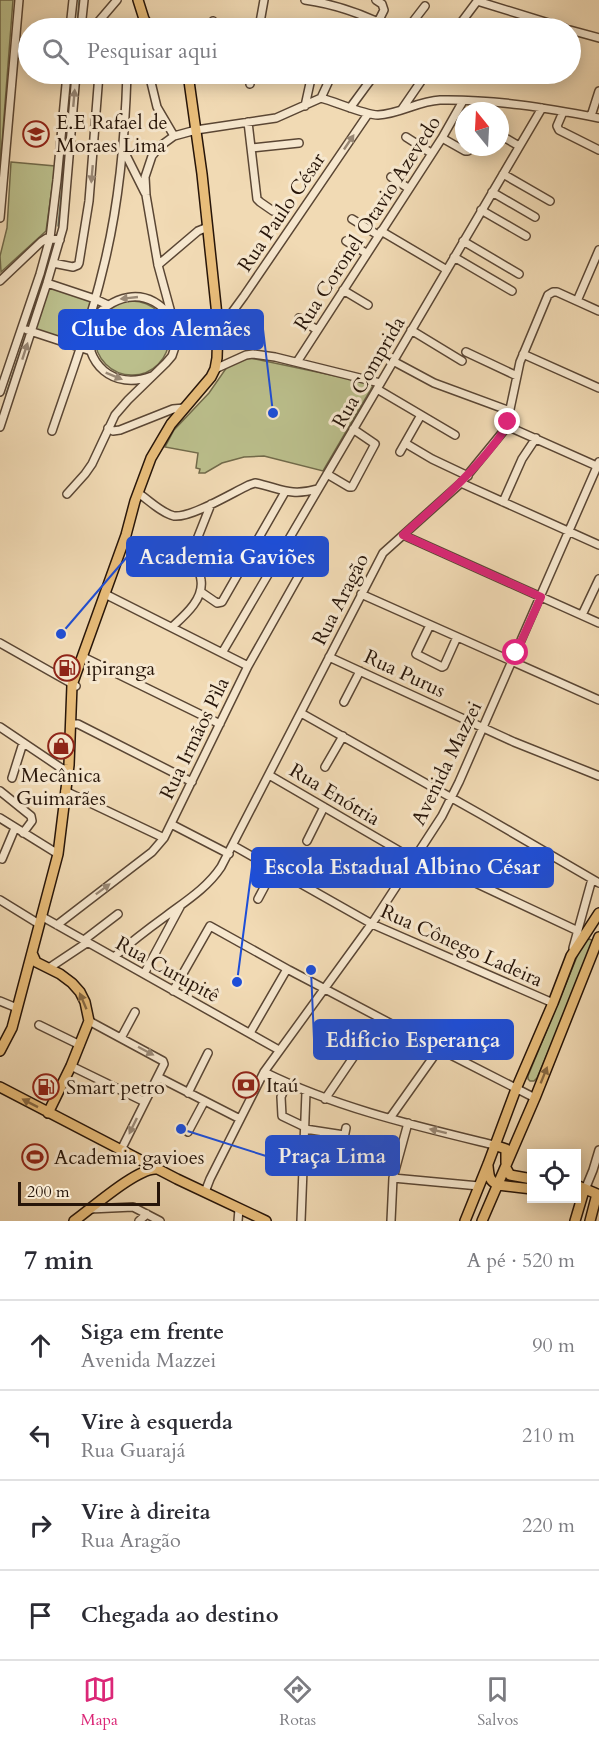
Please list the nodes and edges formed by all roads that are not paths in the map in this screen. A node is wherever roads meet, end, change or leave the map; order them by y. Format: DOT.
graph roads {
  1 [pos="19,0"];
  2 [pos="73,0"];
  3 [pos="84,0"];
  4 [pos="117,0"];
  5 [pos="138,0"];
  6 [pos="264,0"];
  7 [pos="306,0"];
  8 [pos="376,0"];
  9 [pos="324,1"];
  10 [pos="477,1"];
  11 [pos="425,6"];
  12 [pos="71,18"];
  13 [pos="82,18"];
  14 [pos="104,18"];
  15 [pos="144,18"];
  16 [pos="261,18"];
  17 [pos="368,18"];
  18 [pos="380,18"];
  19 [pos="416,18"];
  20 [pos="464,18"];
  21 [pos="532,18"];
  22 [pos="581,33"];
  23 [pos="599,38"];
  24 [pos="66,84"];
  25 [pos="75,84"];
  26 [pos="98,84"];
  27 [pos="126,84"];
  28 [pos="151,84"];
  29 [pos="189,84"];
  30 [pos="310,84"];
  31 [pos="327,84"];
  32 [pos="368,84"];
  33 [pos="419,84"];
  34 [pos="599,92"];
  35 [pos="321,98"];
  36 [pos="463,101"];
  37 [pos="305,106"];
  38 [pos="350,108"];
  39 [pos="542,108"];
  40 [pos="0,109"];
  41 [pos="402,109"];
  42 [pos="10,110"];
  43 [pos="563,112"];
  44 [pos="368,114"];
  45 [pos="591,116"];
  46 [pos="599,118"];
  47 [pos="248,122"];
  48 [pos="196,130"];
  49 [pos="174,136"];
  50 [pos="405,137"];
  51 [pos="442,138"];
  52 [pos="509,140"];
  53 [pos="299,143"];
  54 [pos="455,146"];
  55 [pos="519,146"];
  56 [pos="122,148"];
  57 [pos="251,148"];
  58 [pos="599,150"];
  59 [pos="431,153"];
  60 [pos="503,174"];
  61 [pos="391,177"];
  62 [pos="408,189"];
  63 [pos="492,192"];
  64 [pos="1,195"];
  65 [pos="146,195"];
  66 [pos="550,201"];
  67 [pos="481,210"];
  68 [pos="273,211"];
  69 [pos="535,217"];
  70 [pos="0,218"];
  71 [pos="352,219"];
  72 [pos="208,227"];
  73 [pos="379,233"];
  74 [pos="526,236"];
  75 [pos="55,239"];
  76 [pos="346,241"];
  77 [pos="464,241"];
  78 [pos="599,250"];
  79 [pos="366,254"];
  80 [pos="454,256"];
  81 [pos="53,262"];
  82 [pos="158,265"];
  83 [pos="447,270"];
  84 [pos="519,274"];
  85 [pos="0,281"];
  86 [pos="47,283"];
  87 [pos="343,290"];
  88 [pos="512,291"];
  89 [pos="167,298"];
  90 [pos="95,299"];
  91 [pos="577,301"];
  92 [pos="156,303"];
  93 [pos="108,305"];
  94 [pos="368,305"];
  95 [pos="599,310"];
  96 [pos="299,318"];
  97 [pos="172,319"];
  98 [pos="87,325"];
  99 [pos="218,325"];
  100 [pos="26,330"];
  101 [pos="317,330"];
  102 [pos="411,330"];
  103 [pos="80,347"];
  104 [pos="91,351"];
  105 [pos="466,352"];
  106 [pos="523,354"];
  107 [pos="393,361"];
  108 [pos="297,362"];
  109 [pos="462,362"];
  110 [pos="215,369"];
  111 [pos="154,375"];
  112 [pos="517,376"];
  113 [pos="133,380"];
  114 [pos="598,385"];
  115 [pos="378,386"];
  116 [pos="138,391"];
  117 [pos="0,392"];
  118 [pos="184,408"];
  119 [pos="510,411"];
  120 [pos="421,415"];
  121 [pos="507,426"];
  122 [pos="0,427"];
  123 [pos="108,428"];
  124 [pos="353,429"];
  125 [pos="52,431"];
  126 [pos="455,435"];
  127 [pos="536,438"];
  128 [pos="405,443"];
  129 [pos="400,452"];
  130 [pos="598,465"];
  131 [pos="327,474"];
  132 [pos="468,476"];
  133 [pos="461,483"];
  134 [pos="317,489"];
  135 [pos="285,492"];
  136 [pos="67,494"];
  137 [pos="139,494"];
  138 [pos="503,502"];
  139 [pos="211,504"];
  140 [pos="569,532"];
  141 [pos="403,535"];
  142 [pos="289,540"];
  143 [pos="599,545"];
  144 [pos="599,579"];
  145 [pos="201,592"];
  146 [pos="105,594"];
  147 [pos="361,594"];
  148 [pos="541,597"];
  149 [pos="582,615"];
  150 [pos="599,623"];
  151 [pos="430,625"];
  152 [pos="172,627"];
  153 [pos="457,637"];
  154 [pos="0,643"];
  155 [pos="222,653"];
  156 [pos="83,657"];
  157 [pos="329,657"];
  158 [pos="512,662"];
  159 [pos="248,666"];
  160 [pos="360,671"];
  161 [pos="74,686"];
  162 [pos="599,700"];
  163 [pos="344,702"];
  164 [pos="301,713"];
  165 [pos="73,724"];
  166 [pos="219,724"];
  167 [pos="0,727"];
  168 [pos="483,727"];
  169 [pos="343,736"];
  170 [pos="23,743"];
  171 [pos="325,767"];
  172 [pos="69,768"];
  173 [pos="269,775"];
  174 [pos="599,776"];
  175 [pos="12,778"];
  176 [pos="192,782"];
  177 [pos="0,791"];
  178 [pos="66,791"];
  179 [pos="452,799"];
  180 [pos="324,807"];
  181 [pos="0,818"];
  182 [pos="171,824"];
  183 [pos="15,828"];
  184 [pos="23,833"];
  185 [pos="164,838"];
  186 [pos="307,840"];
  187 [pos="234,846"];
  188 [pos="320,853"];
  189 [pos="58,854"];
  190 [pos="229,854"];
  191 [pos="2,858"];
  192 [pos="416,858"];
  193 [pos="274,868"];
  194 [pos="595,881"];
  195 [pos="304,885"];
  196 [pos="258,899"];
  197 [pos="0,900"];
  198 [pos="182,905"];
  199 [pos="599,913"];
  200 [pos="118,914"];
  201 [pos="40,920"];
  202 [pos="372,924"];
  203 [pos="57,925"];
  204 [pos="581,934"];
  205 [pos="599,937"];
  206 [pos="86,941"];
  207 [pos="595,947"];
  208 [pos="114,957"];
  209 [pos="32,960"];
  210 [pos="49,968"];
  211 [pos="287,969"];
  212 [pos="144,974"];
  213 [pos="325,988"];
  214 [pos="173,990"];
  215 [pos="0,1001"];
  216 [pos="553,1003"];
  217 [pos="17,1008"];
  218 [pos="135,1012"];
  219 [pos="380,1018"];
  220 [pos="89,1022"];
  221 [pos="39,1025"];
  222 [pos="250,1034"];
  223 [pos="121,1038"];
  224 [pos="80,1045"];
  225 [pos="439,1049"];
  226 [pos="279,1050"];
  227 [pos="0,1051"];
  228 [pos="208,1053"];
  229 [pos="71,1066"];
  230 [pos="264,1072"];
  231 [pos="158,1077"];
  232 [pos="286,1083"];
  233 [pos="0,1087"];
  234 [pos="516,1089"];
  235 [pos="306,1092"];
  236 [pos="11,1094"];
  237 [pos="188,1094"];
  238 [pos="0,1096"];
  239 [pos="536,1098"];
  240 [pos="325,1099"];
  241 [pos="145,1101"];
  242 [pos="204,1102"];
  243 [pos="48,1113"];
  244 [pos="390,1118"];
  245 [pos="240,1119"];
  246 [pos="504,1119"];
  247 [pos="408,1123"];
  248 [pos="524,1126"];
  249 [pos="305,1128"];
  250 [pos="188,1132"];
  251 [pos="343,1143"];
  252 [pos="494,1145"];
  253 [pos="599,1150"];
  254 [pos="126,1153"];
  255 [pos="488,1164"];
  256 [pos="303,1165"];
  257 [pos="506,1168"];
  258 [pos="158,1169"];
  259 [pos="349,1169"];
  260 [pos="393,1178"];
  261 [pos="527,1178"];
  262 [pos="130,1179"];
  263 [pos="498,1185"];
  264 [pos="479,1186"];
  265 [pos="581,1188"];
  266 [pos="527,1189"];
  267 [pos="581,1190"];
  268 [pos="202,1191"];
  269 [pos="598,1195"];
  270 [pos="578,1203"];
  271 [pos="90,1209"];
  272 [pos="239,1209"];
  273 [pos="147,1214"];
  274 [pos="74,1221"];
  275 [pos="139,1221"];
  276 [pos="160,1221"];
  277 [pos="238,1221"];
  278 [pos="266,1221"];
  279 [pos="301,1221"];
  280 [pos="391,1221"];
  281 [pos="465,1221"];
  282 [pos="482,1221"];
  283 [pos="575,1221"];
  284 [pos="590,1221"];
  1 -- 42 [label="street"];
  2 -- 12 [label="street"];
  3 -- 13 [label="street"];
  4 -- 14 [label="street"];
  5 -- 15 [label="main road"];
  6 -- 16 [label="street"];
  7 -- 9 [label="street"];
  8 -- 18 [label="street"];
  9 -- 17 [label="street"];
  10 -- 20 [label="street"];
  10 -- 21 [label="street"];
  11 -- 19 [label="street"];
  22 -- 23 [label="street"];
  24 -- 75 [label="street"];
  75 -- 25 [label="street, one-way"];
  26 -- 81 [label="street, one-way"];
  27 -- 56 [label="street"];
  28 -- 49 [label="street"];
  29 -- 48 [label="main road"];
  30 -- 37 [label="street"];
  31 -- 35 [label="street"];
  32 -- 38 [label="street"];
  33 -- 41 [label="street"];
  34 -- 45 [label="street"];
  35 -- 37 [label="street"];
  35 -- 38 [label="street"];
  36 -- 39 [label="street"];
  36 -- 41 [label="street"];
  36 -- 51 [label="street, Rua Coronel Otavio Azevedo"];
  37 -- 47 [label="street"];
  38 -- 44 [label="street"];
  39 -- 43 [label="street"];
  39 -- 55 [label="street, Rua Comprida"];
  40 -- 42 [label="street"];
  41 -- 44 [label="street"];
  42 -- 64 [label="street"];
  43 -- 45 [label="street"];
  43 -- 58 [label="street"];
  99 -- 44 [label="street, Rua Paulo César, one-way"];
  45 -- 46 [label="street"];
  47 -- 48 [label="street"];
  47 -- 57 [label="street"];
  48 -- 49 [label="street"];
  48 -- 72 [label="main road"];
  49 -- 65 [label="street"];
  50 -- 59 [label="street"];
  51 -- 54 [label="street"];
  51 -- 59 [label="street, Rua Coronel Otavio Azevedo"];
  52 -- 55 [label="street"];
  53 -- 57 [label="street"];
  55 -- 60 [label="street, Rua Comprida"];
  56 -- 65 [label="street"];
  56 -- 90 [label="street"];
  57 -- 68 [label="street"];
  59 -- 62 [label="street, Rua Coronel Otavio Azevedo"];
  60 -- 63 [label="street, Rua Comprida"];
  60 -- 66 [label="street"];
  61 -- 62 [label="street"];
  62 -- 73 [label="street, Rua Coronel Otavio Azevedo"];
  63 -- 67 [label="street, Rua Comprida"];
  63 -- 69 [label="street"];
  64 -- 70 [label="street"];
  65 -- 82 [label="street"];
  67 -- 74 [label="street"];
  67 -- 77 [label="street, Rua Comprida"];
  71 -- 73 [label="street"];
  72 -- 82 [label="street"];
  72 -- 99 [label="main road"];
  73 -- 79 [label="street, Rua Coronel Otavio Azevedo"];
  73 -- 83 [label="street"];
  75 -- 81 [label="street"];
  75 -- 85 [label="street"];
  75 -- 100 [label="street"];
  76 -- 79 [label="street"];
  77 -- 80 [label="street, Rua Comprida"];
  77 -- 84 [label="street"];
  78 -- 91 [label="street"];
  79 -- 87 [label="street, Rua Coronel Otavio Azevedo"];
  80 -- 83 [label="street, Rua Comprida"];
  80 -- 88 [label="street"];
  81 -- 86 [label="street"];
  82 -- 89 [label="street"];
  83 -- 102 [label="street, Rua Comprida"];
  86 -- 90 [label="street"];
  86 -- 100 [label="street"];
  87 -- 94 [label="street"];
  87 -- 101 [label="street, Rua Coronel Otavio Azevedo"];
  89 -- 92 [label="street"];
  89 -- 97 [label="street"];
  90 -- 93 [label="street"];
  90 -- 98 [label="street"];
  91 -- 95 [label="street, Rua Aragão"];
  91 -- 106 [label="street, Rua Aragão"];
  92 -- 93 [label="street, one-way"];
  92 -- 97 [label="street"];
  93 -- 98 [label="street"];
  96 -- 101 [label="street"];
  97 -- 111 [label="street"];
  98 -- 103 [label="street"];
  98 -- 104 [label="street"];
  99 -- 110 [label="main road"];
  100 -- 103 [label="street"];
  100 -- 117 [label="street"];
  122 -- 100 [label="street, one-way"];
  101 -- 108 [label="street, Rua Coronel Otavio Azevedo"];
  102 -- 107 [label="street, Rua Comprida"];
  102 -- 109 [label="street"];
  103 -- 104 [label="street"];
  103 -- 125 [label="street"];
  104 -- 113 [label="street, one-way"];
  105 -- 112 [label="street"];
  106 -- 112 [label="street, Rua Aragão"];
  106 -- 114 [label="street"];
  107 -- 115 [label="street, Rua Comprida"];
  107 -- 119 [label="street"];
  108 -- 110 [label="street"];
  108 -- 115 [label="street"];
  110 -- 118 [label="main road"];
  111 -- 113 [label="street"];
  111 -- 116 [label="street"];
  112 -- 119 [label="street, Rua Aragão"];
  113 -- 116 [label="street"];
  115 -- 120 [label="street"];
  115 -- 124 [label="street, Rua Comprida"];
  116 -- 123 [label="street"];
  118 -- 123 [label="street"];
  118 -- 137 [label="main road"];
  119 -- 121 [label="street, Rua Aragão"];
  120 -- 126 [label="street"];
  120 -- 128 [label="street"];
  121 -- 127 [label="street"];
  121 -- 132 [label="street, Rua Aragão"];
  123 -- 136 [label="street"];
  124 -- 131 [label="street, Rua Comprida"];
  124 -- 131 [label="street"];
  127 -- 130 [label="street"];
  127 -- 138 [label="street"];
  128 -- 129 [label="street"];
  128 -- 132 [label="street"];
  130 -- 140 [label="street, Avenida Mazzei"];
  131 -- 134 [label="street, Rua Comprida"];
  132 -- 133 [label="street, Rua Aragão"];
  133 -- 138 [label="street"];
  133 -- 141 [label="street, Rua Aragão"];
  134 -- 135 [label="street"];
  134 -- 142 [label="street, Rua Comprida"];
  135 -- 139 [label="street"];
  135 -- 145 [label="street"];
  137 -- 139 [label="street"];
  137 -- 146 [label="main road"];
  138 -- 140 [label="street"];
  139 -- 145 [label="street"];
  140 -- 143 [label="street"];
  140 -- 148 [label="street, Avenida Mazzei"];
  141 -- 147 [label="street, Rua Aragão"];
  141 -- 148 [label="street"];
  142 -- 155 [label="street, Rua Comprida"];
  142 -- 159 [label="street, Rua Irmãos Pìla"];
  144 -- 149 [label="street"];
  145 -- 152 [label="street"];
  146 -- 152 [label="street"];
  146 -- 156 [label="main road"];
  147 -- 151 [label="street"];
  147 -- 157 [label="street, Rua Aragão"];
  148 -- 149 [label="street"];
  148 -- 158 [label="street, Avenida Mazzei"];
  149 -- 150 [label="street"];
  151 -- 153 [label="street"];
  151 -- 153 [label="street"];
  152 -- 155 [label="street"];
  153 -- 158 [label="street"];
  154 -- 161 [label="street"];
  155 -- 159 [label="street"];
  156 -- 161 [label="main road"];
  156 -- 166 [label="street"];
  157 -- 160 [label="street, Rua Purus"];
  157 -- 164 [label="street, Rua Aragão"];
  158 -- 162 [label="street"];
  158 -- 168 [label="street, Avenida Mazzei"];
  159 -- 166 [label="street, Rua Irmãos Pìla"];
  160 -- 163 [label="street"];
  160 -- 168 [label="street, Rua Purus"];
  161 -- 165 [label="main road"];
  164 -- 169 [label="street"];
  164 -- 173 [label="street, Rua Aragão"];
  165 -- 172 [label="main road"];
  165 -- 176 [label="street"];
  166 -- 176 [label="street, Rua Irmãos Pìla"];
  167 -- 170 [label="street"];
  168 -- 174 [label="street, Rua Purus"];
  168 -- 179 [label="street, Avenida Mazzei"];
  169 -- 171 [label="street"];
  169 -- 179 [label="street"];
  170 -- 172 [label="street"];
  170 -- 175 [label="street"];
  172 -- 178 [label="main road"];
  173 -- 180 [label="street, Rua Enótria"];
  173 -- 187 [label="street, Rua Aragão"];
  176 -- 182 [label="street, Rua Irmãos Pìla"];
  177 -- 184 [label="street"];
  178 -- 185 [label="street"];
  178 -- 189 [label="main road"];
  179 -- 192 [label="street, Avenida Mazzei"];
  179 -- 194 [label="street"];
  180 -- 186 [label="street"];
  180 -- 192 [label="street, Rua Enótria"];
  181 -- 183 [label="street"];
  182 -- 185 [label="street, Rua Irmãos Pìla"];
  182 -- 190 [label="street"];
  183 -- 184 [label="street"];
  183 -- 191 [label="street"];
  184 -- 189 [label="street"];
  203 -- 185 [label="street, Rua Irmãos Pìla, one-way"];
  187 -- 190 [label="street, Rua Aragão"];
  187 -- 193 [label="street, Rua Cônego Ladeira"];
  188 -- 195 [label="street"];
  189 -- 201 [label="main road"];
  190 -- 198 [label="street, Rua Aragão"];
  192 -- 202 [label="street, Avenida Mazzei"];
  192 -- 204 [label="street, Rua Enótria"];
  193 -- 195 [label="street, Rua Cônego Ladeira"];
  193 -- 196 [label="street"];
  194 -- 204 [label="street"];
  195 -- 202 [label="street, Rua Cônego Ladeira"];
  197 -- 201 [label="street, Rua Curupitê"];
  198 -- 208 [label="street, Rua Aragão"];
  198 -- 212 [label="street"];
  199 -- 204 [label="main road"];
  200 -- 206 [label="street"];
  201 -- 203 [label="street, Rua Curupitê"];
  201 -- 209 [label="main road"];
  202 -- 213 [label="street, Avenida Mazzei"];
  202 -- 216 [label="street, Rua Cônego Ladeira"];
  203 -- 206 [label="street, Rua Curupitê"];
  204 -- 207 [label="main road"];
  204 -- 216 [label="main road"];
  205 -- 207 [label="main road"];
  206 -- 208 [label="street, Rua Curupitê"];
  206 -- 210 [label="street"];
  239 -- 207 [label="main road, one-way"];
  208 -- 212 [label="street, Rua Curupitê"];
  209 -- 210 [label="main road"];
  209 -- 217 [label="main road"];
  220 -- 210 [label="main road, one-way"];
  211 -- 213 [label="street"];
  211 -- 214 [label="street"];
  211 -- 222 [label="street"];
  212 -- 214 [label="street, Rua Curupitê"];
  213 -- 219 [label="street"];
  213 -- 226 [label="street, Avenida Mazzei"];
  214 -- 222 [label="street, Rua Curupitê"];
  215 -- 217 [label="street"];
  216 -- 234 [label="main road"];
  217 -- 227 [label="main road"];
  218 -- 223 [label="street"];
  219 -- 225 [label="street"];
  219 -- 240 [label="street"];
  220 -- 223 [label="street"];
  220 -- 224 [label="main road"];
  221 -- 224 [label="street"];
  222 -- 226 [label="street, Rua Curupitê"];
  223 -- 231 [label="street, one-way"];
  224 -- 229 [label="main road"];
  225 -- 234 [label="street"];
  225 -- 244 [label="street"];
  226 -- 230 [label="street, Avenida Mazzei"];
  228 -- 237 [label="street"];
  229 -- 241 [label="street"];
  229 -- 243 [label="main road"];
  230 -- 232 [label="street"];
  230 -- 245 [label="street, Avenida Mazzei"];
  231 -- 237 [label="street"];
  231 -- 241 [label="street"];
  232 -- 235 [label="street"];
  232 -- 249 [label="street"];
  233 -- 236 [label="main road"];
  234 -- 239 [label="street"];
  234 -- 246 [label="main road"];
  235 -- 240 [label="street"];
  235 -- 249 [label="street"];
  236 -- 238 [label="main road"];
  243 -- 236 [label="main road, one-way"];
  237 -- 242 [label="street"];
  239 -- 248 [label="main road"];
  240 -- 244 [label="street"];
  241 -- 254 [label="street, one-way"];
  242 -- 245 [label="street"];
  242 -- 250 [label="street"];
  243 -- 254 [label="main road"];
  244 -- 247 [label="street"];
  245 -- 268 [label="street, Avenida Mazzei"];
  246 -- 248 [label="main road"];
  246 -- 252 [label="main road"];
  252 -- 247 [label="street, one-way"];
  247 -- 260 [label="street"];
  248 -- 257 [label="main road"];
  249 -- 251 [label="street"];
  249 -- 256 [label="street"];
  252 -- 255 [label="main road"];
  252 -- 257 [label="main road"];
  253 -- 265 [label="street"];
  254 -- 258 [label="main road"];
  254 -- 262 [label="main road"];
  255 -- 263 [label="main road"];
  255 -- 264 [label="main road"];
  256 -- 259 [label="street"];
  256 -- 279 [label="street"];
  257 -- 261 [label="main road"];
  257 -- 263 [label="main road"];
  258 -- 262 [label="main road"];
  258 -- 268 [label="main road"];
  260 -- 264 [label="street"];
  260 -- 280 [label="street"];
  262 -- 271 [label="main road"];
  263 -- 266 [label="main road"];
  263 -- 282 [label="main road"];
  264 -- 281 [label="main road"];
  267 -- 269 [label="main road"];
  268 -- 272 [label="main road"];
  269 -- 284 [label="main road"];
  270 -- 283 [label="main road"];
  271 -- 273 [label="street"];
  271 -- 274 [label="main road"];
  272 -- 277 [label="street"];
  272 -- 278 [label="main road"];
  273 -- 275 [label="street"];
  273 -- 276 [label="street"];
}
